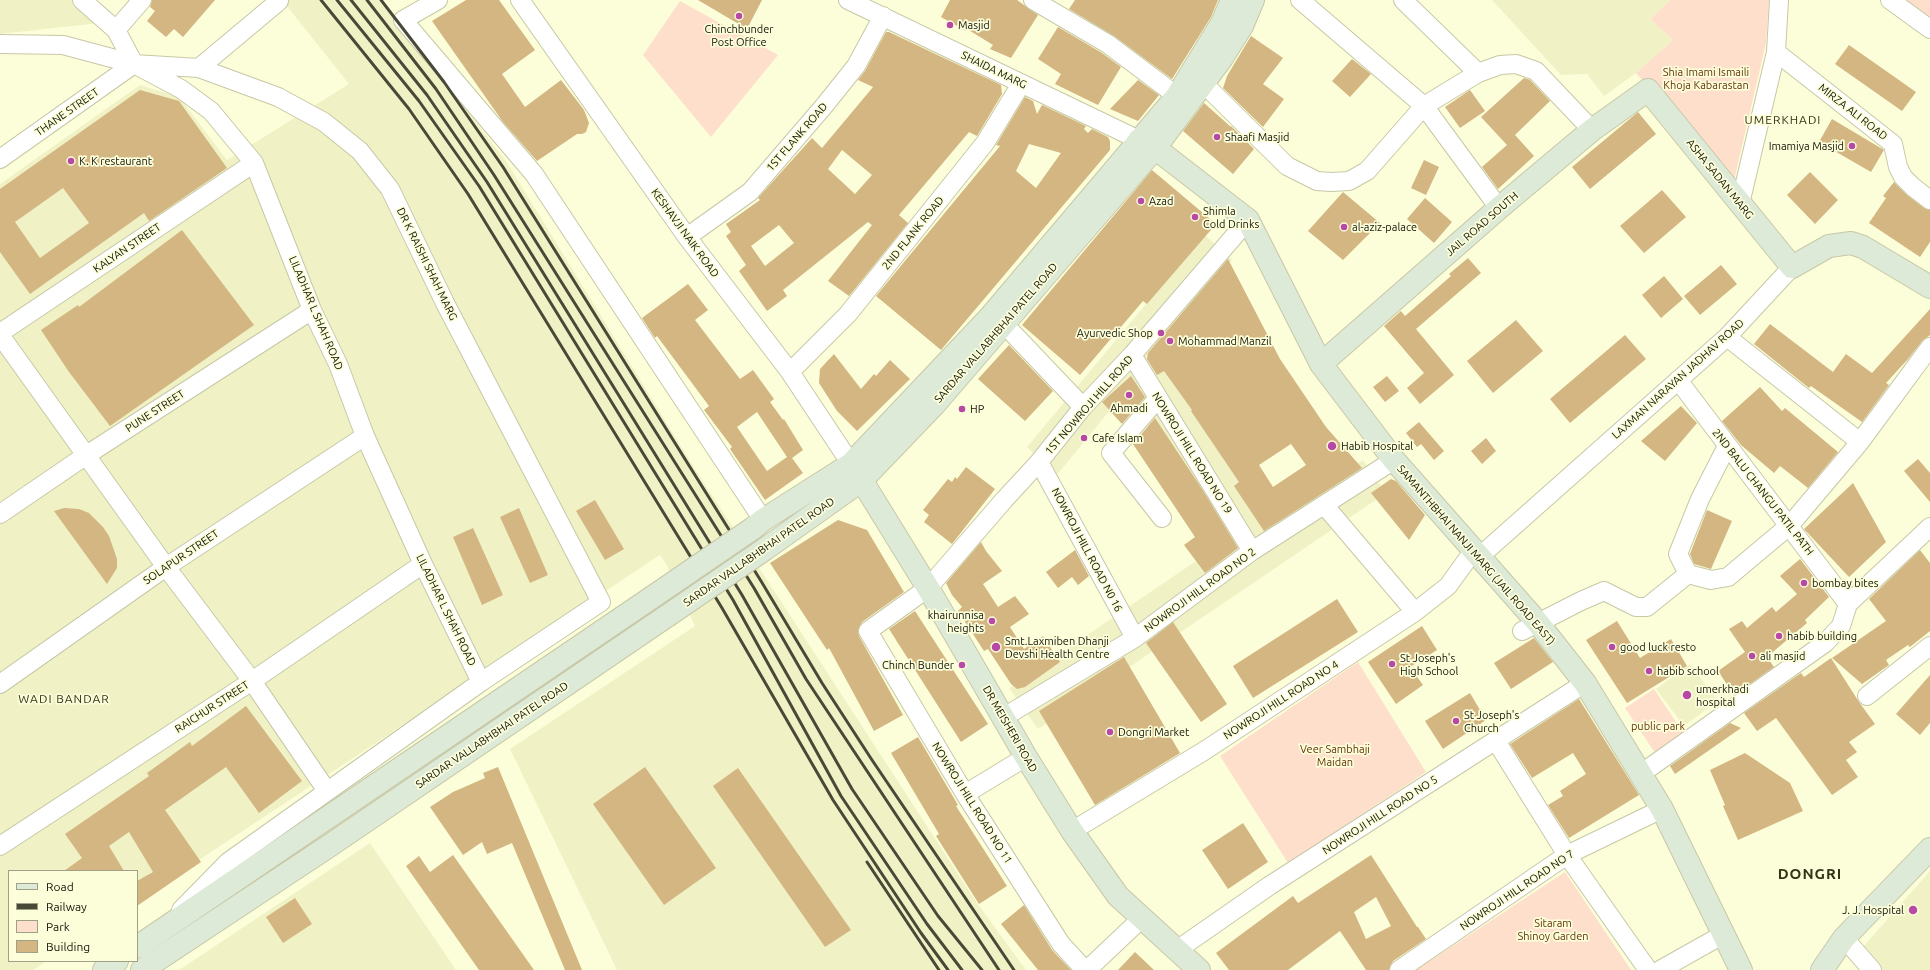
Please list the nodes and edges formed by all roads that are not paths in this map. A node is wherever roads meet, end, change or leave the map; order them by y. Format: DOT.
graph roads {
  1 [pos="82,0"];
  2 [pos="142,0"];
  3 [pos="438,0"];
  4 [pos="520,0"];
  5 [pos="848,0"];
  6 [pos="1033,0"];
  7 [pos="1232,0"];
  8 [pos="1253,0"];
  9 [pos="1300,0"];
  10 [pos="1403,0"];
  11 [pos="1779,0"];
  12 [pos="1890,0"];
  13 [pos="279,1"];
  14 [pos="883,16"];
  15 [pos="1930,29"];
  16 [pos="116,30"];
  17 [pos="0,44"];
  18 [pos="1776,52"];
  19 [pos="134,64"];
  20 [pos="199,68"];
  21 [pos="1478,73"];
  22 [pos="1196,81"];
  23 [pos="1021,84"];
  24 [pos="1648,90"];
  25 [pos="1177,96"];
  26 [pos="1424,106"];
  27 [pos="1592,130"];
  28 [pos="1147,144"];
  29 [pos="0,159"];
  30 [pos="254,163"];
  31 [pos="1930,200"];
  32 [pos="1740,204"];
  33 [pos="1499,208"];
  34 [pos="1248,220"];
  35 [pos="687,237"];
  36 [pos="1792,267"];
  37 [pos="1930,287"];
  38 [pos="312,310"];
  39 [pos="997,320"];
  40 [pos="0,334"];
  41 [pos="1726,337"];
  42 [pos="1930,347"];
  43 [pos="1132,355"];
  44 [pos="1321,364"];
  45 [pos="790,372"];
  46 [pos="1678,380"];
  47 [pos="1158,398"];
  48 [pos="1083,407"];
  49 [pos="366,436"];
  50 [pos="1860,442"];
  51 [pos="1726,446"];
  52 [pos="85,456"];
  53 [pos="1394,460"];
  54 [pos="1040,462"];
  55 [pos="857,472"];
  56 [pos="1325,506"];
  57 [pos="0,514"];
  58 [pos="1162,518"];
  59 [pos="758,525"];
  60 [pos="1790,525"];
  61 [pos="1930,528"];
  62 [pos="1252,551"];
  63 [pos="1477,554"];
  64 [pos="423,564"];
  65 [pos="166,567"];
  66 [pos="1688,574"];
  67 [pos="928,588"];
  68 [pos="1848,604"];
  69 [pos="1415,612"];
  70 [pos="1530,627"];
  71 [pos="868,631"];
  72 [pos="1135,638"];
  73 [pos="1930,646"];
  74 [pos="252,681"];
  75 [pos="481,682"];
  76 [pos="1585,683"];
  77 [pos="0,684"];
  78 [pos="1867,696"];
  79 [pos="1004,717"];
  80 [pos="1496,741"];
  81 [pos="1026,757"];
  82 [pos="1642,773"];
  83 [pos="327,791"];
  84 [pos="965,794"];
  85 [pos="1662,809"];
  86 [pos="1072,831"];
  87 [pos="0,846"];
  88 [pos="1930,849"];
  89 [pos="1567,855"];
  90 [pos="1142,918"];
  91 [pos="167,926"];
  92 [pos="1724,934"];
  93 [pos="1844,938"];
  94 [pos="139,945"];
  95 [pos="1177,950"];
  96 [pos="116,962"];
  97 [pos="148,966"];
  98 [pos="1742,969"];
  99 [pos="104,970"];
  100 [pos="1086,970"];
  101 [pos="1199,970"];
  102 [pos="1399,970"];
  103 [pos="1648,970"];
  104 [pos="1660,970"];
  105 [pos="1822,970"];
  106 [pos="1872,970"];
  1 -- 16 [label="street"];
  2 -- 16 [label="street"];
  3 -- 59 [label="street"];
  4 -- 35 [label="street, KESHAVJI NAIK ROAD"];
  5 -- 14 [label="street, SHAIDA MARG"];
  6 -- 25 [label="street"];
  7 -- 22 [label="street, SARDAR VALLABHBHAI PATEL ROAD"];
  8 -- 22 [label="street, SARDAR VALLABHBHAI PATEL ROAD"];
  9 -- 26 [label="street"];
  10 -- 21 [label="street"];
  11 -- 18 [label="street"];
  12 -- 15 [label="street"];
  13 -- 20 [label="street"];
  14 -- 23 [label="street, SHAIDA MARG"];
  14 -- 35 [label="street, 1ST FLANK ROAD"];
  16 -- 19 [label="street"];
  17 -- 19 [label="street"];
  18 -- 31 [label="street, MIRZA ALI ROAD"];
  18 -- 32 [label="street"];
  19 -- 20 [label="street, DR K RAISHI SHAH MARG"];
  19 -- 29 [label="street, THANE STREET"];
  19 -- 30 [label="street, LILADHAR L SHAH ROAD"];
  20 -- 75 [label="street, DR K RAISHI SHAH MARG"];
  21 -- 26 [label="street"];
  21 -- 27 [label="street"];
  22 -- 25 [label="street, SARDAR VALLABHBHAI PATEL ROAD"];
  22 -- 26 [label="street"];
  22 -- 28 [label="street, SARDAR VALLABHBHAI PATEL ROAD"];
  23 -- 28 [label="street, SHAIDA MARG"];
  23 -- 45 [label="street, 2ND FLANK ROAD"];
  24 -- 27 [label="street, JAIL ROAD SOUTH"];
  24 -- 32 [label="street, ASHA SADAN MARG"];
  25 -- 28 [label="street, SARDAR VALLABHBHAI PATEL ROAD"];
  26 -- 33 [label="street"];
  27 -- 33 [label="street, JAIL ROAD SOUTH"];
  28 -- 34 [label="street, SAMANTHBHAI NANJI MARG (JAIL ROAD EAST)"];
  28 -- 39 [label="street, SARDAR VALLABHBHAI PATEL ROAD"];
  30 -- 38 [label="street, LILADHAR L SHAH ROAD"];
  30 -- 40 [label="street, KALYAN STREET"];
  32 -- 36 [label="street, ASHA SADAN MARG"];
  33 -- 44 [label="street, JAIL ROAD SOUTH"];
  34 -- 43 [label="street, 1ST NOWROJI HILL ROAD"];
  34 -- 44 [label="street, SAMANTHBHAI NANJI MARG (JAIL ROAD EAST)"];
  35 -- 45 [label="street, KESHAVJI NAIK ROAD"];
  36 -- 37 [label="street, LAXMAN NARAYAN JADHAV ROAD"];
  36 -- 41 [label="street, LAXMAN NARAYAN JADHAV ROAD"];
  38 -- 49 [label="street, LILADHAR L SHAH ROAD"];
  38 -- 52 [label="street, PUNE STREET"];
  39 -- 48 [label="street"];
  39 -- 55 [label="street, SARDAR VALLABHBHAI PATEL ROAD"];
  40 -- 52 [label="street"];
  41 -- 46 [label="street, LAXMAN NARAYAN JADHAV ROAD"];
  41 -- 50 [label="street"];
  42 -- 50 [label="street"];
  43 -- 47 [label="street, NOWROJI HILL ROAD NO 19"];
  43 -- 48 [label="street, 1ST NOWROJI HILL ROAD"];
  44 -- 53 [label="street, SAMANTHBHAI NANJI MARG (JAIL ROAD EAST)"];
  45 -- 55 [label="street, KESHAVJI NAIK ROAD"];
  46 -- 51 [label="street, 2ND BALU CHANGU PATIL PATH"];
  46 -- 63 [label="street, LAXMAN NARAYAN JADHAV ROAD"];
  47 -- 58 [label="street"];
  47 -- 62 [label="street, NOWROJI HILL ROAD NO 19"];
  48 -- 54 [label="street, 1ST NOWROJI HILL ROAD"];
  49 -- 64 [label="street, LILADHAR L SHAH ROAD"];
  49 -- 65 [label="street, SOLAPUR STREET"];
  50 -- 60 [label="street"];
  51 -- 60 [label="street, 2ND BALU CHANGU PATIL PATH"];
  51 -- 66 [label="street"];
  52 -- 57 [label="street, PUNE STREET"];
  52 -- 65 [label="street"];
  53 -- 56 [label="street, NOWROJI HILL ROAD NO 2"];
  53 -- 63 [label="street, SAMANTHBHAI NANJI MARG (JAIL ROAD EAST)"];
  54 -- 67 [label="street, 1ST NOWROJI HILL ROAD"];
  54 -- 72 [label="street, NOWROJI HILL ROAD N0 16"];
  55 -- 59 [label="street, SARDAR VALLABHBHAI PATEL ROAD"];
  55 -- 67 [label="street, DR MEISHERI ROAD"];
  55 -- 97 [label="street, SARDAR VALLABHBHAI PATEL ROAD, bridge"];
  56 -- 62 [label="street, NOWROJI HILL ROAD NO 2"];
  56 -- 69 [label="street"];
  59 -- 91 [label="street, SARDAR VALLABHBHAI PATEL ROAD, bridge"];
  60 -- 66 [label="street"];
  60 -- 68 [label="street, 2ND BALU CHANGU PATIL PATH"];
  61 -- 68 [label="street"];
  62 -- 72 [label="street, NOWROJI HILL ROAD NO 2"];
  63 -- 69 [label="street, NOWROJI HILL ROAD NO 4"];
  63 -- 70 [label="street, SAMANTHBHAI NANJI MARG (JAIL ROAD EAST)"];
  64 -- 74 [label="street, RAICHUR STREET"];
  64 -- 75 [label="street, LILADHAR L SHAH ROAD"];
  65 -- 74 [label="street"];
  65 -- 77 [label="street, SOLAPUR STREET"];
  66 -- 70 [label="street"];
  67 -- 71 [label="street, 1ST NOWROJI HILL ROAD"];
  67 -- 79 [label="street, DR MEISHERI ROAD"];
  68 -- 82 [label="street"];
  69 -- 86 [label="street, NOWROJI HILL ROAD NO 4"];
  70 -- 76 [label="street, SAMANTHBHAI NANJI MARG (JAIL ROAD EAST)"];
  71 -- 84 [label="street, NOWROJI HILL ROAD NO 11"];
  72 -- 79 [label="street, NOWROJI HILL ROAD NO 2"];
  73 -- 78 [label="street"];
  74 -- 83 [label="street"];
  74 -- 87 [label="street, RAICHUR STREET"];
  75 -- 83 [label="street"];
  76 -- 80 [label="street, NOWROJI HILL ROAD NO 5"];
  76 -- 82 [label="street, SAMANTHBHAI NANJI MARG (JAIL ROAD EAST)"];
  79 -- 81 [label="street, DR MEISHERI ROAD"];
  80 -- 89 [label="street"];
  80 -- 95 [label="street, NOWROJI HILL ROAD NO 5"];
  81 -- 84 [label="street"];
  81 -- 86 [label="street, DR MEISHERI ROAD"];
  82 -- 85 [label="street, SAMANTHBHAI NANJI MARG (JAIL ROAD EAST)"];
  83 -- 91 [label="street"];
  84 -- 100 [label="street, NOWROJI HILL ROAD NO 11"];
  85 -- 89 [label="street, NOWROJI HILL ROAD NO 7"];
  85 -- 92 [label="street, SAMANTHBHAI NANJI MARG (JAIL ROAD EAST)"];
  86 -- 90 [label="street, DR MEISHERI ROAD"];
  88 -- 93 [label="street"];
  89 -- 102 [label="street, NOWROJI HILL ROAD NO 7"];
  89 -- 103 [label="street"];
  90 -- 95 [label="street, DR MEISHERI ROAD"];
  90 -- 100 [label="street"];
  91 -- 94 [label="street, SARDAR VALLABHBHAI PATEL ROAD"];
  92 -- 98 [label="street, SAMANTHBHAI NANJI MARG (JAIL ROAD EAST)"];
  92 -- 104 [label="street"];
  93 -- 105 [label="street"];
  93 -- 106 [label="street"];
  94 -- 97 [label="street"];
  95 -- 101 [label="street, DR MEISHERI ROAD"];
  96 -- 99 [label="street"];
}
